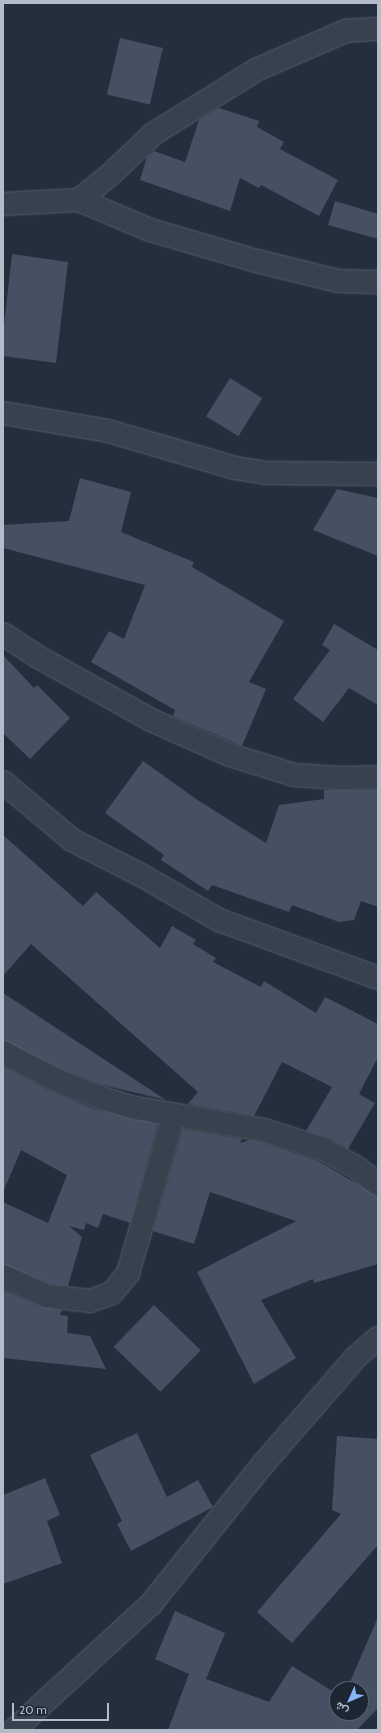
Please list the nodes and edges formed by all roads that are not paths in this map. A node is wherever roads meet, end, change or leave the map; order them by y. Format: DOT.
graph roads {
  1 [pos="378,29"];
  2 [pos="78,200"];
  3 [pos="3,204"];
  4 [pos="378,282"];
  5 [pos="3,413"];
  6 [pos="378,474"];
  7 [pos="3,634"];
  8 [pos="378,777"];
  9 [pos="3,782"];
  10 [pos="378,978"];
  11 [pos="3,1052"];
  12 [pos="174,1115"];
  13 [pos="378,1184"];
  14 [pos="3,1276"];
  15 [pos="378,1338"];
  16 [pos="14,1730"];
  1 -- 2 [label="street"];
  2 -- 3 [label="street"];
  2 -- 4 [label="street"];
  5 -- 6 [label="street"];
  7 -- 8 [label="street"];
  9 -- 10 [label="street"];
  11 -- 12 [label="street"];
  12 -- 13 [label="street"];
  12 -- 14 [label="street"];
  15 -- 16 [label="street"];
}
